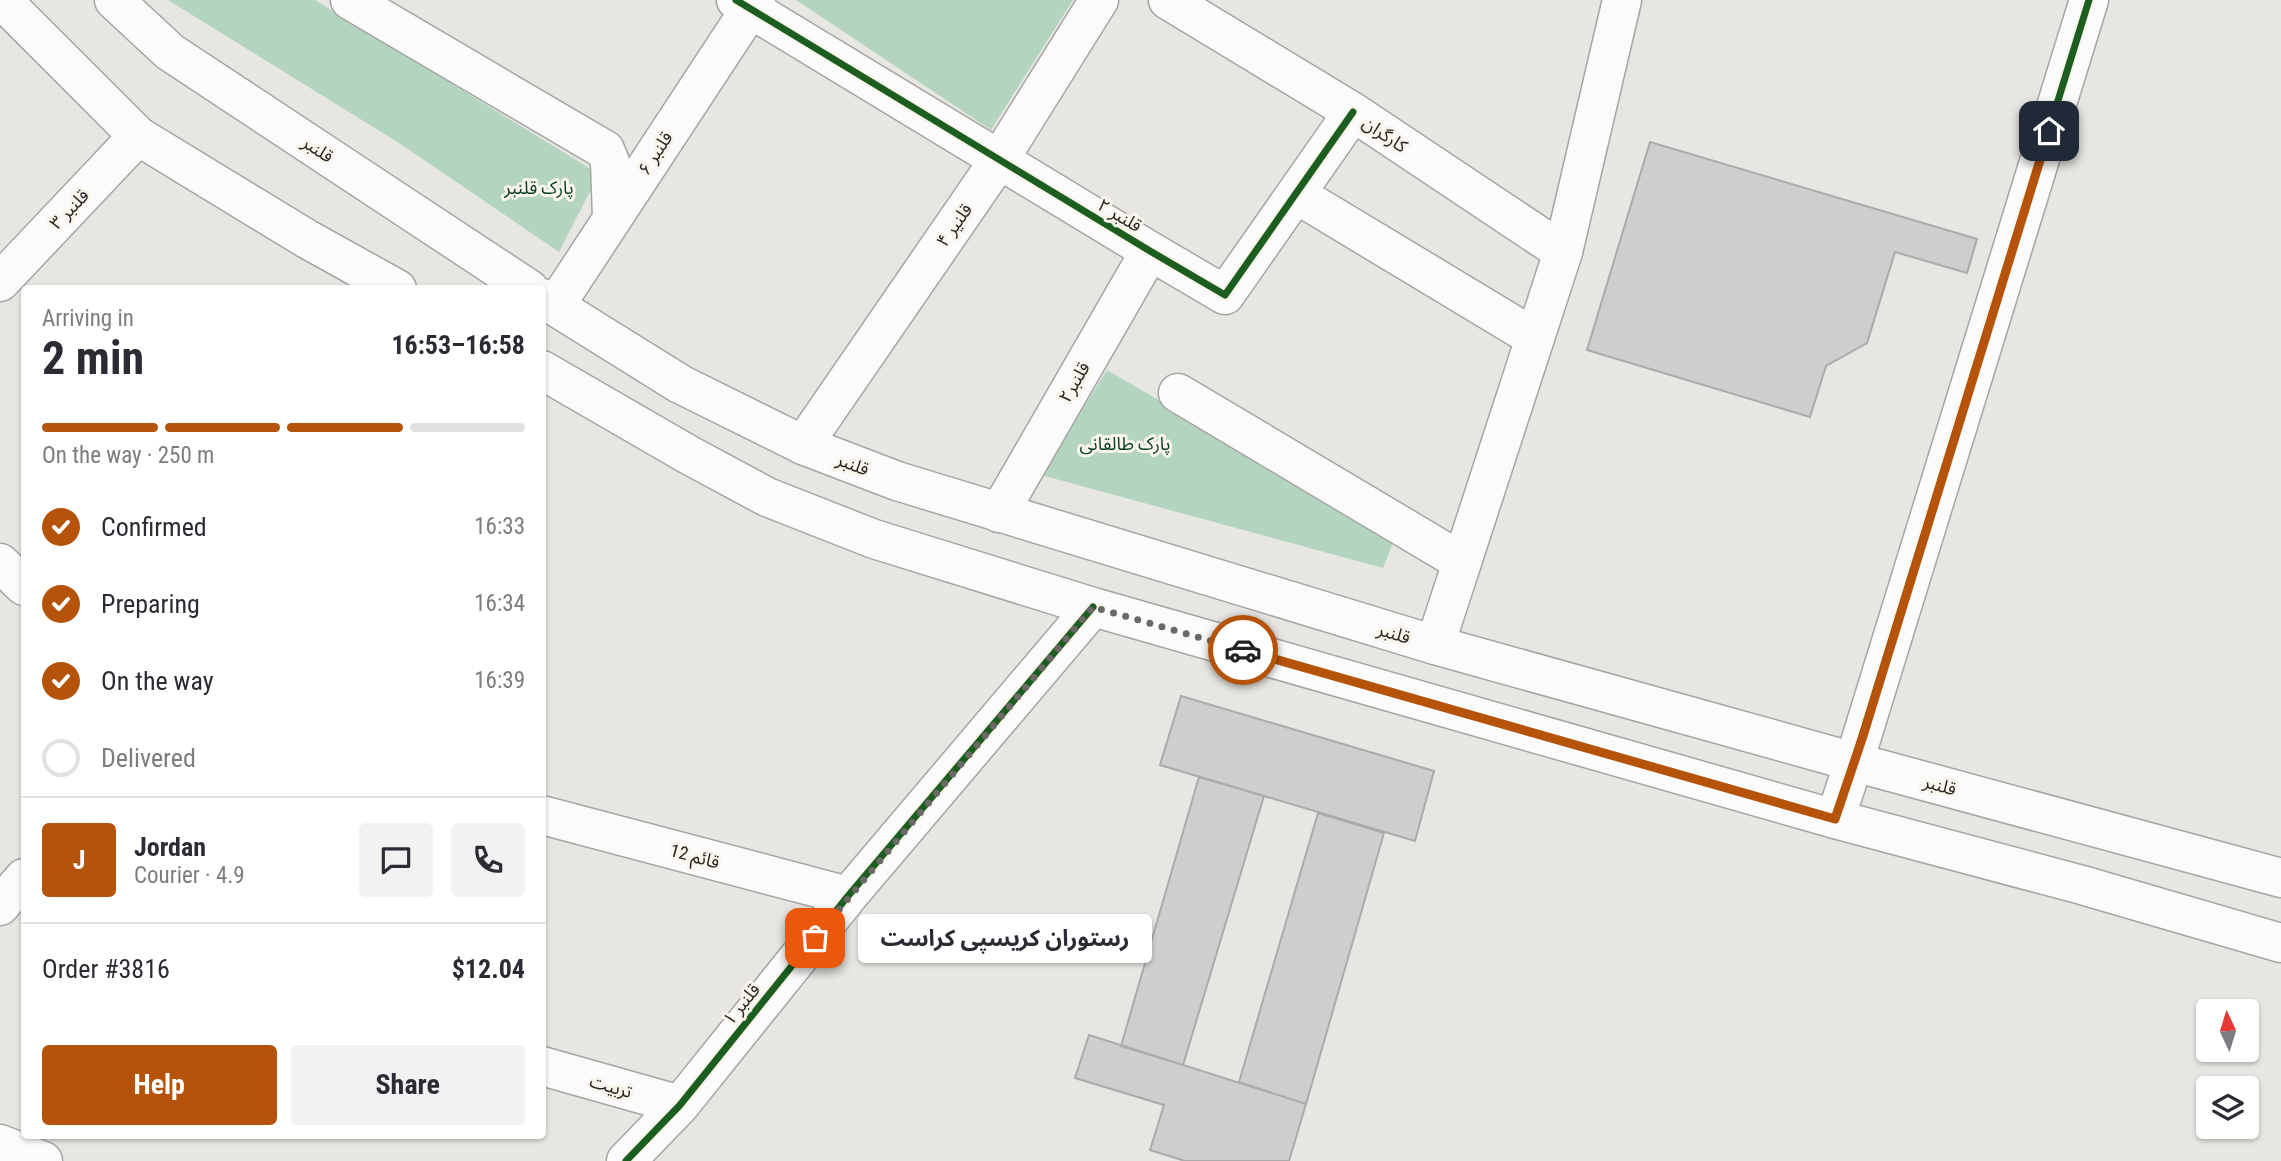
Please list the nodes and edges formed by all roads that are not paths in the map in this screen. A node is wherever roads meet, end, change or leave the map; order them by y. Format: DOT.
graph roads {
  1 [pos="2,0"];
  2 [pos="114,0"];
  3 [pos="350,0"];
  4 [pos="1099,0"];
  5 [pos="1622,0"];
  6 [pos="2090,0"];
  7 [pos="1170,1"];
  8 [pos="747,3"];
  9 [pos="1353,112"];
  10 [pos="138,136"];
  11 [pos="999,160"];
  12 [pos="1296,194"];
  13 [pos="612,218"];
  14 [pos="1150,251"];
  15 [pos="1563,252"];
  16 [pos="0,282"];
  17 [pos="390,285"];
  18 [pos="524,285"];
  19 [pos="546,292"];
  20 [pos="546,300"];
  21 [pos="1535,338"];
  22 [pos="546,372"];
  23 [pos="1178,393"];
  24 [pos="803,445"];
  25 [pos="999,513"];
  26 [pos="1462,562"];
  27 [pos="0,564"];
  28 [pos="21,583"];
  29 [pos="1093,607"];
  30 [pos="1435,645"];
  31 [pos="1854,762"];
  32 [pos="546,816"];
  33 [pos="1835,819"];
  34 [pos="2281,877"];
  35 [pos="848,896"];
  36 [pos="2281,943"];
  37 [pos="546,1067"];
  38 [pos="680,1105"];
  39 [pos="0,1143"];
  40 [pos="43,1161"];
  41 [pos="626,1161"];
  1 -- 10 [label="street"];
  2 -- 18 [label="street, قلنبر"];
  3 -- 13 [label="street"];
  4 -- 11 [label="street, قلنیر ۴"];
  5 -- 15 [label="street"];
  6 -- 31 [label="street"];
  7 -- 9 [label="street, کارگران"];
  8 -- 11 [label="street, قلنبر ۲"];
  8 -- 13 [label="street, قلنبر ۶"];
  9 -- 12 [label="street"];
  9 -- 15 [label="street, کارگران"];
  10 -- 16 [label="street, قلنبر ۳"];
  10 -- 17 [label="street"];
  11 -- 14 [label="street, قلنبر ۲"];
  11 -- 24 [label="street, قلنیر ۴"];
  12 -- 14 [label="street, قلنبر ۲"];
  12 -- 21 [label="street"];
  13 -- 19 [label="street, قلنبر ۶"];
  14 -- 25 [label="street, قلنبر۲"];
  15 -- 21 [label="street"];
  20 -- 24 [label="street, قلنبر"];
  21 -- 26 [label="street"];
  22 -- 29 [label="street"];
  23 -- 26 [label="street"];
  24 -- 25 [label="street, قلنبر"];
  25 -- 30 [label="street, قلنبر"];
  26 -- 30 [label="street"];
  27 -- 28 [label="street"];
  29 -- 33 [label="street"];
  29 -- 35 [label="street, قلنبر ۱"];
  30 -- 31 [label="street, قلنبر"];
  31 -- 33 [label="street"];
  31 -- 34 [label="street, قلنبر"];
  32 -- 35 [label="street, قائم 12"];
  33 -- 36 [label="street"];
  35 -- 38 [label="street, قلنبر ۱"];
  37 -- 38 [label="street, تربیت"];
  38 -- 41 [label="street, قلنبر ۱"];
  39 -- 40 [label="street"];
}
